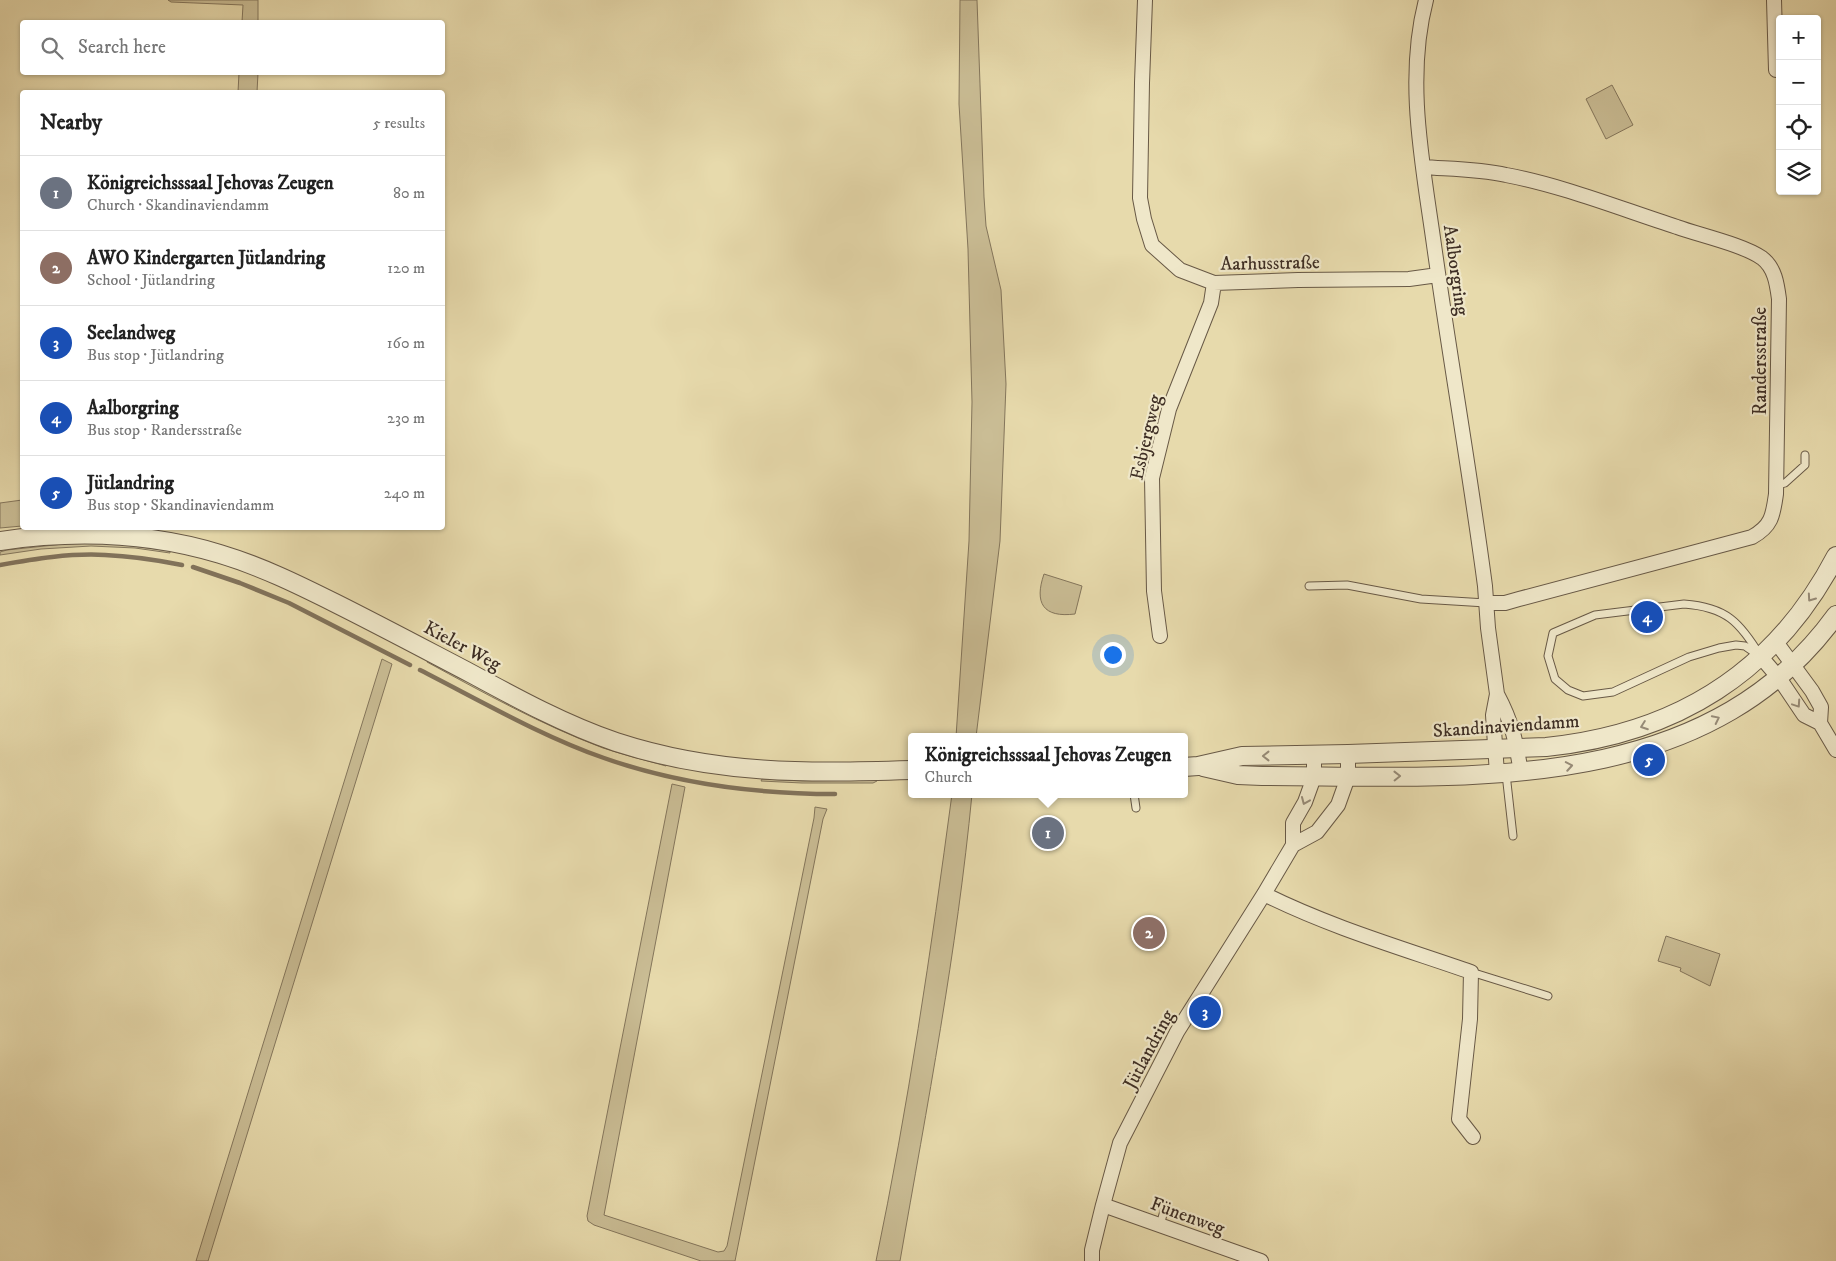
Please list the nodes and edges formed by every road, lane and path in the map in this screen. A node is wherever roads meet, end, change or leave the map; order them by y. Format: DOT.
graph roads {
  1 [pos="1146,0"];
  2 [pos="1426,0"];
  3 [pos="1774,0"];
  4 [pos="1776,70"];
  5 [pos="1424,167"];
  6 [pos="1438,275"];
  7 [pos="1214,283"];
  8 [pos="1805,455"];
  9 [pos="1777,485"];
  10 [pos="0,541"];
  11 [pos="1836,556"];
  12 [pos="1309,586"];
  13 [pos="1486,603"];
  14 [pos="1836,615"];
  15 [pos="1160,636"];
  16 [pos="1776,642"];
  17 [pos="1761,657"];
  18 [pos="1793,664"];
  19 [pos="1779,678"];
  20 [pos="1497,694"];
  21 [pos="1820,724"];
  22 [pos="1517,749"];
  23 [pos="1495,750"];
  24 [pos="1836,750"];
  25 [pos="1348,754"];
  26 [pos="1314,755"];
  27 [pos="1191,766"];
  28 [pos="908,770"];
  29 [pos="1508,774"];
  30 [pos="1314,777"];
  31 [pos="1348,777"];
  32 [pos="1135,798"];
  33 [pos="1136,808"];
  34 [pos="1513,836"];
  35 [pos="1293,845"];
  36 [pos="1264,894"];
  37 [pos="1471,972"];
  38 [pos="1548,996"];
  39 [pos="1473,1138"];
  40 [pos="1166,1204"];
  41 [pos="1103,1205"];
  42 [pos="1160,1225"];
  43 [pos="1092,1261"];
  44 [pos="1261,1261"];
  1 -- 7 [label="street, Aarhusstraße"];
  2 -- 5 [label="street, Aalborgring"];
  3 -- 4 [label="street"];
  5 -- 6 [label="street, Aalborgring"];
  5 -- 9 [label="street, Randersstraße"];
  6 -- 7 [label="street, Aarhusstraße"];
  6 -- 13 [label="street, Aalborgring"];
  7 -- 15 [label="street, Esbjergweg"];
  8 -- 9 [label="lane"];
  9 -- 13 [label="street, Randersstraße"];
  10 -- 28 [label="street, Kieler Weg"];
  11 -- 16 [label="street, Skandinaviendamm, one-way"];
  12 -- 13 [label="lane"];
  13 -- 20 [label="street, Aalborgring"];
  14 -- 18 [label="street, Skandinaviendamm"];
  16 -- 17 [label="street, Skandinaviendamm"];
  16 -- 18 [label="street"];
  17 -- 17 [label="lane"];
  17 -- 19 [label="street"];
  17 -- 22 [label="street, Skandinaviendamm, one-way"];
  18 -- 19 [label="street, Skandinaviendamm"];
  18 -- 21 [label="street"];
  19 -- 21 [label="street, one-way"];
  29 -- 19 [label="street, Skandinaviendamm, one-way"];
  20 -- 22 [label="street, Aalborgring"];
  20 -- 23 [label="street, Aalborgring"];
  21 -- 24 [label="street"];
  22 -- 23 [label="street, Skandinaviendamm"];
  22 -- 29 [label="street, Aalborgring"];
  23 -- 25 [label="street, Skandinaviendamm"];
  23 -- 29 [label="street, Aalborgring"];
  25 -- 26 [label="street, Skandinaviendamm"];
  25 -- 31 [label="street"];
  26 -- 27 [label="street, Skandinaviendamm, one-way"];
  26 -- 30 [label="street, Jütlandring"];
  27 -- 30 [label="street, Skandinaviendamm"];
  31 -- 29 [label="street, Skandinaviendamm, one-way"];
  29 -- 34 [label="lane"];
  30 -- 31 [label="street, Skandinaviendamm"];
  30 -- 35 [label="street, Jütlandring, one-way"];
  31 -- 35 [label="street"];
  32 -- 33 [label="lane"];
  35 -- 36 [label="street, Jütlandring"];
  36 -- 37 [label="street"];
  36 -- 41 [label="street, Jütlandring"];
  37 -- 38 [label="lane"];
  37 -- 39 [label="street"];
  40 -- 42 [label="lane"];
  41 -- 42 [label="street, Fünenweg"];
  41 -- 43 [label="street, Jütlandring"];
  42 -- 44 [label="street, Fünenweg"];
}
